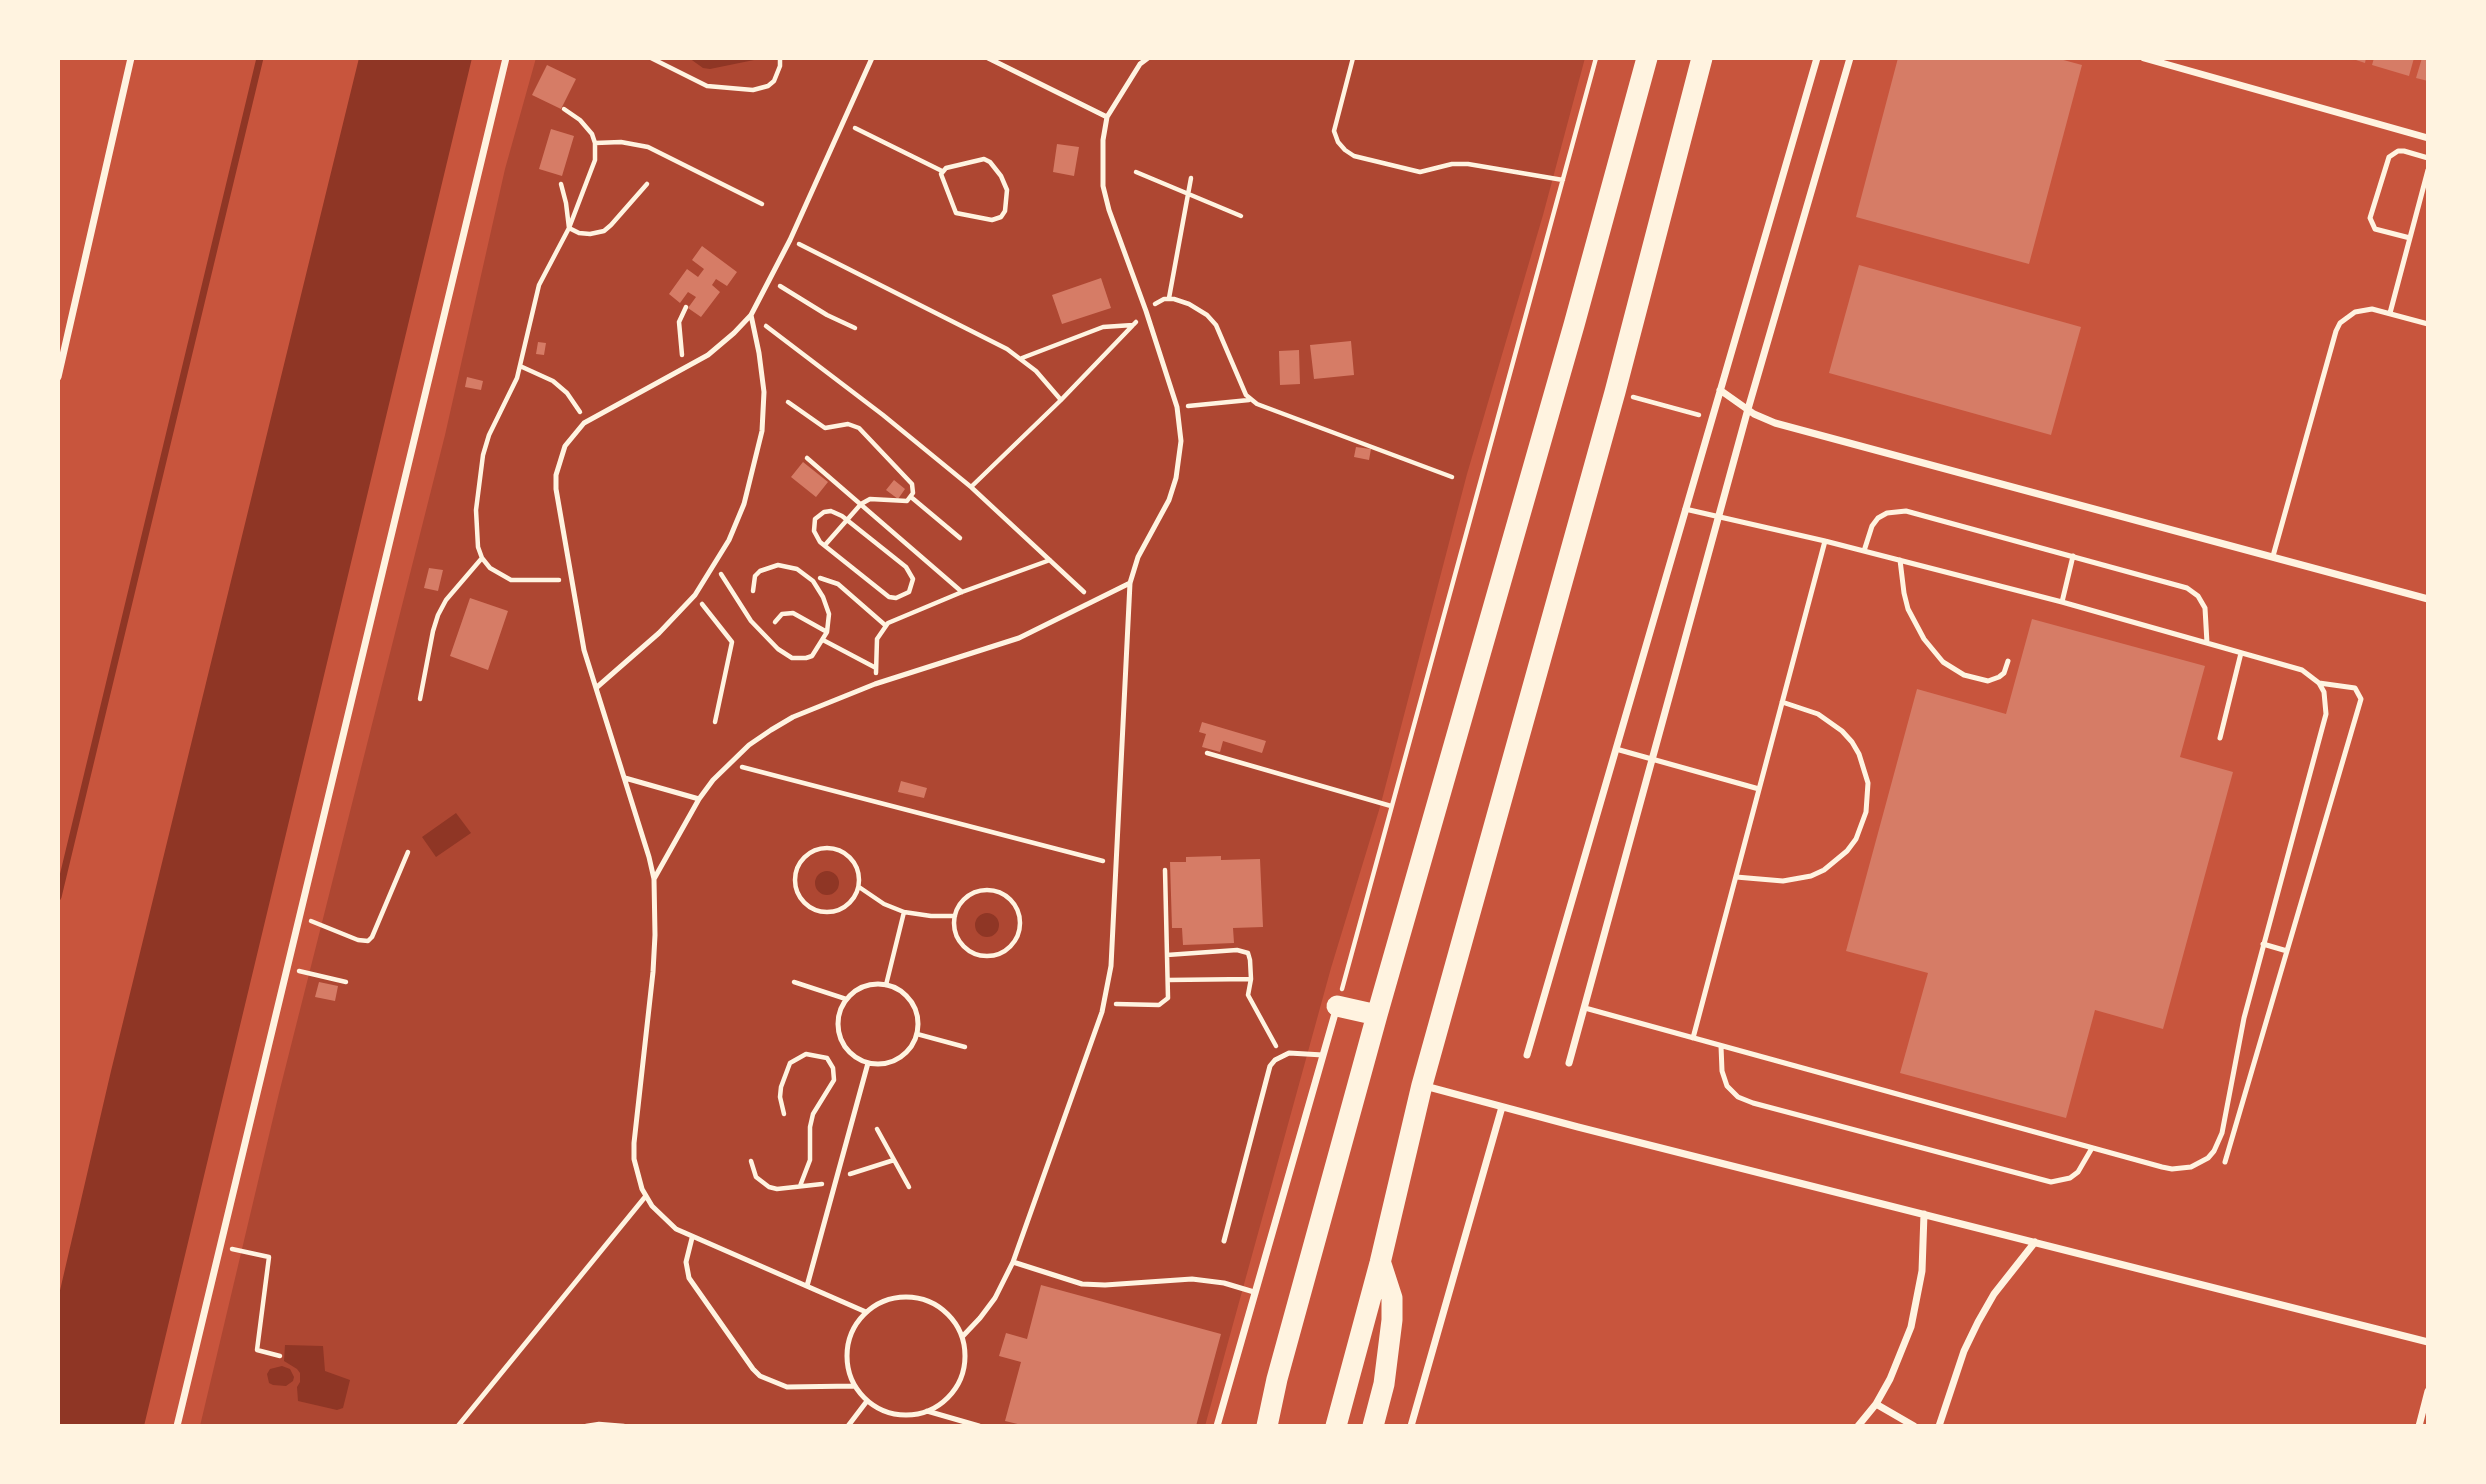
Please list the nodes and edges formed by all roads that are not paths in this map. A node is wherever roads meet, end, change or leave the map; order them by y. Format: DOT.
graph roads {
  1 [pos="131,58"];
  2 [pos="506,58"];
  3 [pos="872,58"];
  4 [pos="988,58"];
  5 [pos="1148,58"];
  6 [pos="1647,58"];
  7 [pos="1702,58"];
  8 [pos="1816,58"];
  9 [pos="1850,58"];
  10 [pos="2144,58"];
  11 [pos="1107,117"];
  12 [pos="2428,138"];
  13 [pos="2428,158"];
  14 [pos="2428,170"];
  15 [pos="2410,238"];
  16 [pos="2390,313"];
  17 [pos="751,315"];
  18 [pos="2428,324"];
  19 [pos="58,377"];
  20 [pos="1720,390"];
  21 [pos="1748,409"];
  22 [pos="1685,509"];
  23 [pos="1718,517"];
  24 [pos="1825,541"];
  25 [pos="1864,551"];
  26 [pos="2073,556"];
  27 [pos="2273,556"];
  28 [pos="1900,560"];
  29 [pos="1130,583"];
  30 [pos="2428,599"];
  31 [pos="2062,602"];
  32 [pos="2207,643"];
  33 [pos="2241,653"];
  34 [pos="2008,661"];
  35 [pos="2319,683"];
  36 [pos="596,688"];
  37 [pos="1782,702"];
  38 [pos="2220,738"];
  39 [pos="1616,749"];
  40 [pos="1652,759"];
  41 [pos="625,778"];
  42 [pos="1759,789"];
  43 [pos="699,799"];
  44 [pos="1736,877"];
  45 [pos="654,879"];
  46 [pos="2263,944"];
  47 [pos="2287,950"];
  48 [pos="1337,1006"];
  49 [pos="1584,1008"];
  50 [pos="1377,1015"];
  51 [pos="1693,1038"];
  52 [pos="1721,1046"];
  53 [pos="1323,1055"];
  54 [pos="1527,1055"];
  55 [pos="868,1063"];
  56 [pos="1569,1063"];
  57 [pos="1422,1085"];
  58 [pos="1502,1107"];
  59 [pos="2092,1148"];
  60 [pos="2225,1162"];
  61 [pos="645,1197"];
  62 [pos="1924,1214"];
  63 [pos="692,1238"];
  64 [pos="1224,1241"];
  65 [pos="2035,1242"];
  66 [pos="1013,1262"];
  67 [pos="1380,1263"];
  68 [pos="807,1286"];
  69 [pos="1254,1292"];
  70 [pos="866,1312"];
  71 [pos="962,1337"];
  72 [pos="2428,1342"];
  73 [pos="855,1386"];
  74 [pos="2428,1391"];
  75 [pos="867,1401"];
  76 [pos="1876,1404"];
  77 [pos="927,1411"];
  78 [pos="1268,1417"];
  79 [pos="177,1426"];
  80 [pos="457,1426"];
  81 [pos="848,1426"];
  82 [pos="979,1426"];
  83 [pos="1217,1426"];
  84 [pos="1258,1426"];
  85 [pos="1336,1426"];
  86 [pos="1373,1426"];
  87 [pos="1412,1426"];
  88 [pos="1858,1426"];
  89 [pos="1914,1426"];
  90 [pos="1939,1426"];
  91 [pos="2419,1426"];
  1 -- 19 [label="street"];
  2 -- 79 [label="street"];
  3 -- 17 [label="lane"];
  4 -- 11 [label="lane"];
  5 -- 11 [label="lane"];
  6 -- 50 [label="highway"];
  7 -- 57 [label="highway"];
  8 -- 20 [label="street"];
  9 -- 21 [label="street"];
  10 -- 12 [label="street"];
  11 -- 29 [label="lane"];
  13 -- 15 [label="lane"];
  14 -- 15 [label="lane"];
  15 -- 16 [label="lane"];
  16 -- 18 [label="lane"];
  16 -- 27 [label="lane"];
  17 -- 36 [label="lane"];
  17 -- 36 [label="lane"];
  20 -- 21 [label="street"];
  20 -- 22 [label="street"];
  21 -- 23 [label="street"];
  21 -- 27 [label="street"];
  22 -- 23 [label="lane"];
  22 -- 39 [label="street"];
  23 -- 24 [label="lane"];
  23 -- 40 [label="street"];
  24 -- 25 [label="lane"];
  24 -- 37 [label="lane"];
  25 -- 26 [label="lane"];
  25 -- 28 [label="lane"];
  26 -- 31 [label="lane"];
  26 -- 32 [label="lane"];
  27 -- 30 [label="street"];
  28 -- 31 [label="lane"];
  28 -- 34 [label="lane"];
  29 -- 43 [label="lane"];
  29 -- 66 [label="lane"];
  31 -- 32 [label="lane"];
  32 -- 33 [label="lane"];
  33 -- 35 [label="lane"];
  33 -- 38 [label="lane"];
  35 -- 46 [label="lane"];
  35 -- 47 [label="lane"];
  36 -- 41 [label="lane"];
  37 -- 42 [label="lane"];
  37 -- 44 [label="lane"];
  39 -- 40 [label="lane"];
  39 -- 54 [label="street"];
  40 -- 42 [label="lane"];
  40 -- 49 [label="street"];
  41 -- 43 [label="lane"];
  41 -- 45 [label="lane"];
  42 -- 44 [label="lane"];
  43 -- 45 [label="lane"];
  44 -- 51 [label="lane"];
  45 -- 61 [label="lane"];
  46 -- 47 [label="lane"];
  46 -- 59 [label="lane"];
  47 -- 60 [label="lane"];
  48 -- 50 [label="highway"];
  48 -- 53 [label="street"];
  49 -- 51 [label="lane"];
  49 -- 56 [label="street"];
  50 -- 78 [label="highway"];
  51 -- 52 [label="lane"];
  52 -- 59 [label="lane"];
  52 -- 59 [label="lane"];
  53 -- 64 [label="lane"];
  53 -- 69 [label="street"];
  55 -- 55 [label="lane"];
  55 -- 68 [label="lane"];
  57 -- 58 [label="street"];
  57 -- 67 [label="highway"];
  58 -- 62 [label="street"];
  58 -- 87 [label="street"];
  61 -- 63 [label="lane"];
  61 -- 80 [label="lane"];
  62 -- 65 [label="street"];
  62 -- 76 [label="street"];
  63 -- 68 [label="lane"];
  63 -- 73 [label="lane"];
  65 -- 72 [label="street"];
  65 -- 90 [label="street"];
  66 -- 69 [label="lane"];
  66 -- 71 [label="lane"];
  67 -- 85 [label="highway"];
  67 -- 86 [label="highway"];
  68 -- 70 [label="lane"];
  69 -- 83 [label="street"];
  70 -- 71 [label="lane"];
  70 -- 73 [label="lane"];
  71 -- 77 [label="lane"];
  73 -- 75 [label="lane"];
  74 -- 91 [label="street"];
  75 -- 77 [label="lane"];
  75 -- 81 [label="lane"];
  76 -- 88 [label="street"];
  76 -- 89 [label="street"];
  77 -- 82 [label="lane"];
  78 -- 84 [label="highway"];
}
